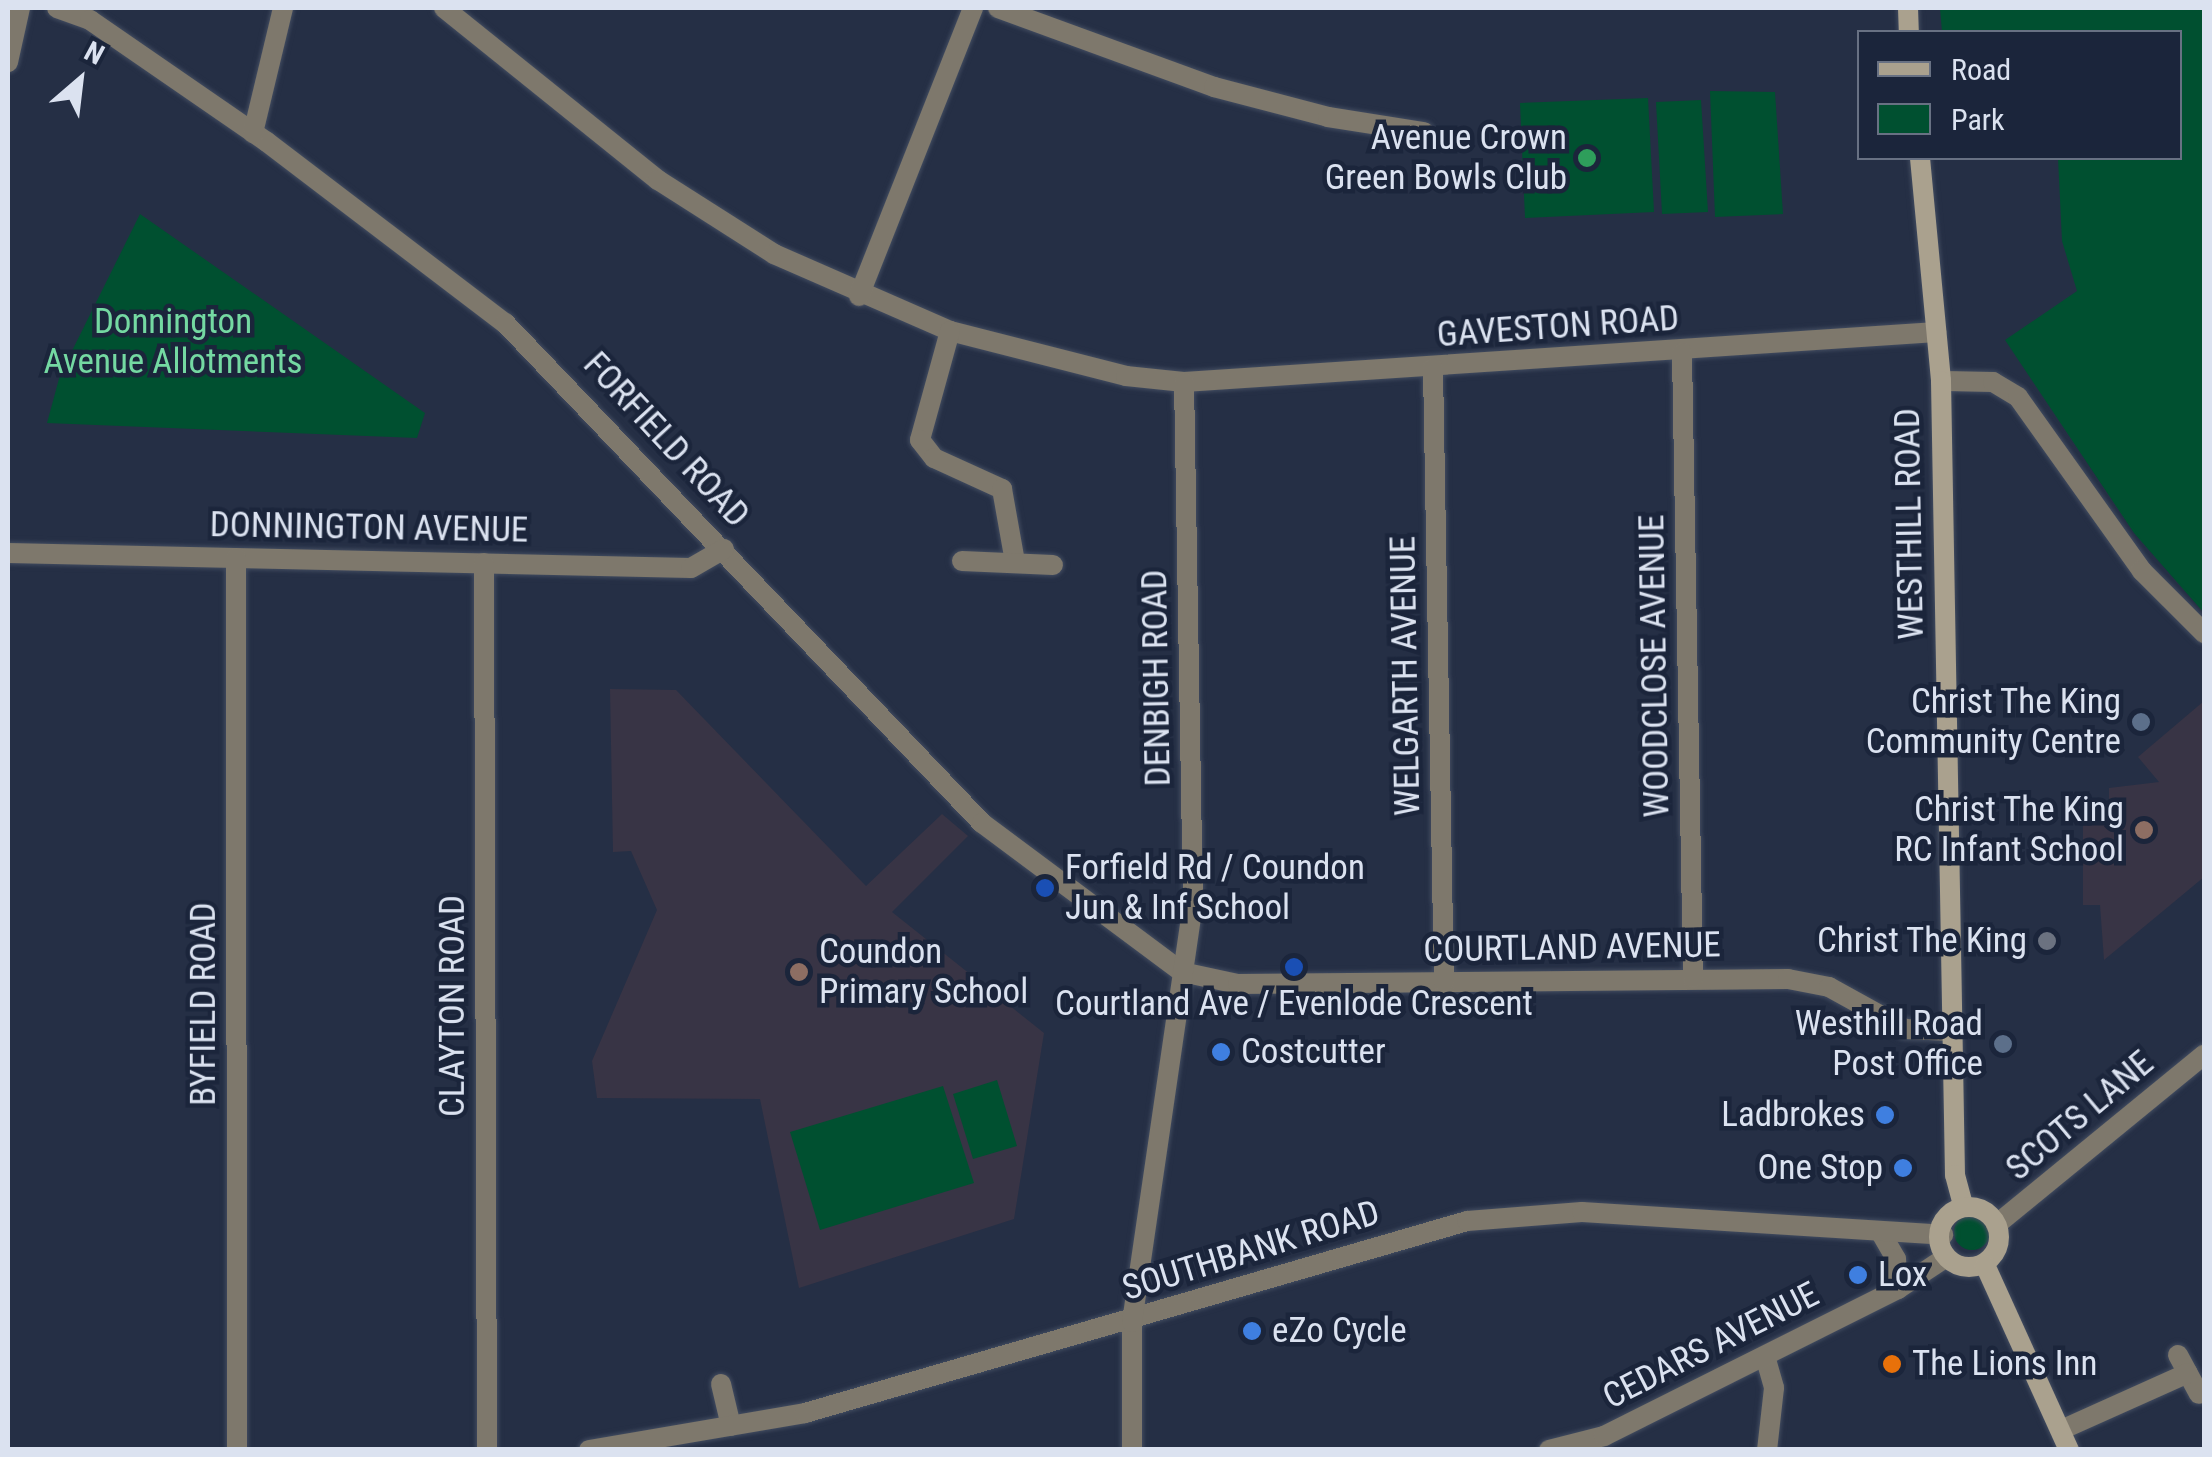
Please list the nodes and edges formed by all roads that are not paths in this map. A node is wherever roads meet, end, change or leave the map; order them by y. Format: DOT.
graph roads {
  1 [pos="20,8"];
  2 [pos="57,8"];
  3 [pos="283,8"];
  4 [pos="444,8"];
  5 [pos="973,8"];
  6 [pos="998,8"];
  7 [pos="8,62"];
  8 [pos="1424,132"];
  9 [pos="253,134"];
  10 [pos="1920,160"];
  11 [pos="859,296"];
  12 [pos="950,331"];
  13 [pos="1936,332"];
  14 [pos="1682,352"];
  15 [pos="1433,368"];
  16 [pos="1941,381"];
  17 [pos="1184,382"];
  18 [pos="724,549"];
  19 [pos="8,553"];
  20 [pos="236,558"];
  21 [pos="962,561"];
  22 [pos="1015,562"];
  23 [pos="484,563"];
  24 [pos="1053,565"];
  25 [pos="2204,632"];
  26 [pos="1182,972"];
  27 [pos="1693,978"];
  28 [pos="1444,982"];
  29 [pos="1952,1032"];
  30 [pos="2202,1064"];
  31 [pos="1962,1205"];
  32 [pos="1996,1226"];
  33 [pos="1882,1233"];
  34 [pos="1943,1235"];
  35 [pos="1946,1258"];
  36 [pos="1985,1265"];
  37 [pos="1898,1289"];
  38 [pos="1132,1322"];
  39 [pos="1765,1356"];
  40 [pos="722,1384"];
  41 [pos="2199,1394"];
  42 [pos="731,1426"];
  43 [pos="2065,1440"];
  44 [pos="238,1450"];
  45 [pos="488,1450"];
  46 [pos="589,1450"];
  47 [pos="1132,1450"];
  48 [pos="1550,1450"];
  49 [pos="1767,1450"];
  1 -- 7 [label="street"];
  2 -- 9 [label="street, FORFIELD ROAD"];
  3 -- 9 [label="street"];
  4 -- 11 [label="street, GAVESTON ROAD"];
  5 -- 11 [label="street"];
  6 -- 8 [label="street"];
  9 -- 18 [label="street, FORFIELD ROAD"];
  10 -- 13 [label="street, WESTHILL ROAD"];
  11 -- 12 [label="street, GAVESTON ROAD"];
  12 -- 17 [label="street, GAVESTON ROAD"];
  12 -- 22 [label="street"];
  13 -- 14 [label="street, GAVESTON ROAD"];
  13 -- 16 [label="street, WESTHILL ROAD"];
  14 -- 15 [label="street, GAVESTON ROAD"];
  14 -- 27 [label="street, WOODCLOSE AVENUE"];
  15 -- 17 [label="street, GAVESTON ROAD"];
  15 -- 28 [label="street, WELGARTH AVENUE"];
  16 -- 25 [label="street"];
  16 -- 29 [label="street, WESTHILL ROAD"];
  17 -- 26 [label="street, DENBIGH ROAD"];
  18 -- 23 [label="street, DONNINGTON AVENUE"];
  18 -- 26 [label="street, FORFIELD ROAD"];
  19 -- 20 [label="street, DONNINGTON AVENUE"];
  20 -- 23 [label="street, DONNINGTON AVENUE"];
  20 -- 44 [label="street, BYFIELD ROAD"];
  21 -- 22 [label="street"];
  22 -- 24 [label="street"];
  23 -- 45 [label="street, CLAYTON ROAD"];
  26 -- 28 [label="street, COURTLAND AVENUE"];
  26 -- 38 [label="street, DENBIGH ROAD"];
  27 -- 28 [label="street, COURTLAND AVENUE"];
  27 -- 29 [label="street, COURTLAND AVENUE"];
  29 -- 31 [label="street, WESTHILL ROAD"];
  30 -- 32 [label="street, SCOTS LANE"];
  31 -- 32 [label="street"];
  31 -- 34 [label="street"];
  32 -- 36 [label="street"];
  33 -- 34 [label="street, SOUTHBANK ROAD"];
  33 -- 37 [label="street"];
  33 -- 38 [label="street, SOUTHBANK ROAD"];
  34 -- 35 [label="street"];
  35 -- 36 [label="street"];
  35 -- 37 [label="street, CEDARS AVENUE"];
  36 -- 43 [label="street"];
  37 -- 39 [label="street, CEDARS AVENUE"];
  38 -- 42 [label="street, SOUTHBANK ROAD"];
  38 -- 47 [label="street, DENBIGH ROAD"];
  39 -- 48 [label="street, CEDARS AVENUE"];
  39 -- 49 [label="street"];
  40 -- 42 [label="street"];
  41 -- 43 [label="street"];
  42 -- 46 [label="street, SOUTHBANK ROAD"];
}
